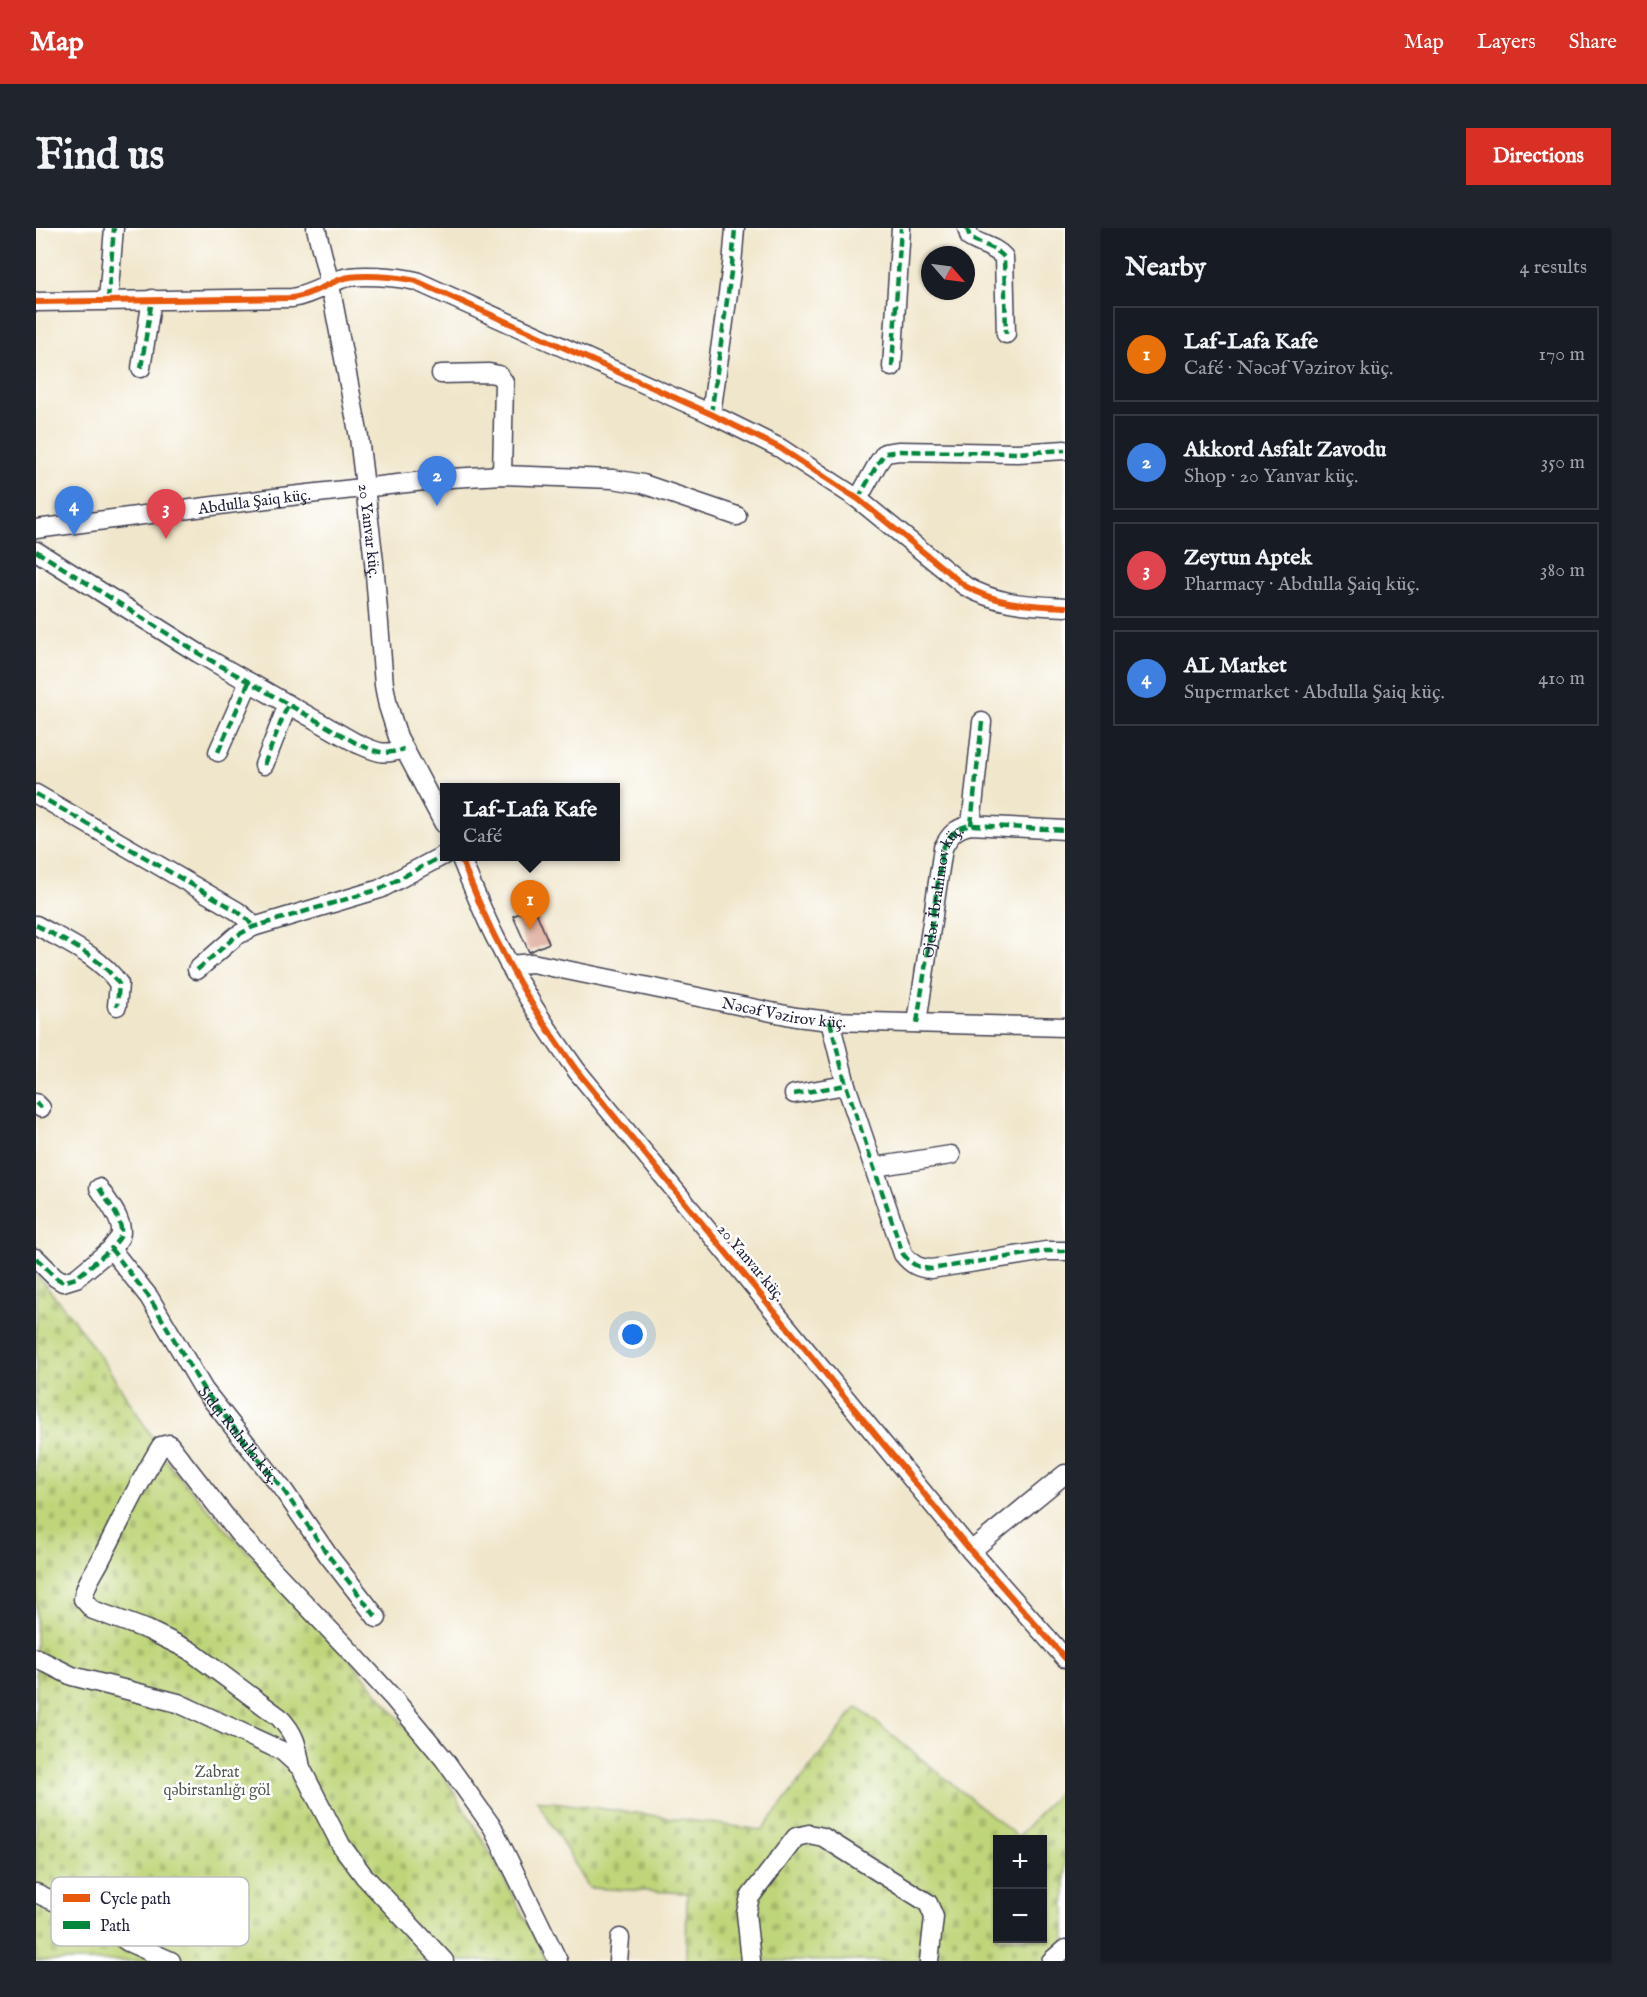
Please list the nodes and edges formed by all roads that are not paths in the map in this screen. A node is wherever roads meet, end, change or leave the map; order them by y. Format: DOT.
graph roads {
  1 [pos="114,228"];
  2 [pos="316,228"];
  3 [pos="735,228"];
  4 [pos="901,228"];
  5 [pos="967,228"];
  6 [pos="330,285"];
  7 [pos="152,299"];
  8 [pos="108,300"];
  9 [pos="36,302"];
  10 [pos="1006,334"];
  11 [pos="892,367"];
  12 [pos="141,368"];
  13 [pos="441,374"];
  14 [pos="711,414"];
  15 [pos="1065,450"];
  16 [pos="502,475"];
  17 [pos="365,488"];
  18 [pos="858,499"];
  19 [pos="737,516"];
  20 [pos="36,529"];
  21 [pos="36,551"];
  22 [pos="1065,607"];
  23 [pos="249,682"];
  24 [pos="288,704"];
  25 [pos="982,722"];
  26 [pos="404,750"];
  27 [pos="218,752"];
  28 [pos="264,765"];
  29 [pos="36,794"];
  30 [pos="440,817"];
  31 [pos="971,825"];
  32 [pos="1065,830"];
  33 [pos="440,857"];
  34 [pos="462,861"];
  35 [pos="36,925"];
  36 [pos="253,927"];
  37 [pos="509,965"];
  38 [pos="197,970"];
  39 [pos="117,1006"];
  40 [pos="830,1021"];
  41 [pos="917,1023"];
  42 [pos="1065,1027"];
  43 [pos="846,1085"];
  44 [pos="794,1094"];
  45 [pos="951,1155"];
  46 [pos="874,1167"];
  47 [pos="99,1188"];
  48 [pos="111,1248"];
  49 [pos="1065,1251"];
  50 [pos="36,1258"];
  51 [pos="1065,1474"];
  52 [pos="971,1551"];
  53 [pos="377,1618"];
  54 [pos="1063,1651"];
  55 [pos="36,1658"];
  56 [pos="301,1768"];
  57 [pos="36,1893"];
  58 [pos="51,1900"];
  59 [pos="620,1938"];
  60 [pos="137,1946"];
  61 [pos="1065,1949"];
  62 [pos="171,1961"];
  63 [pos="444,1961"];
  64 [pos="558,1961"];
  65 [pos="618,1961"];
  66 [pos="751,1961"];
  67 [pos="929,1961"];
  68 [pos="1051,1961"];
  1 -- 8 [label="street"];
  2 -- 6 [label="street, 20 Yanvar küç."];
  3 -- 14 [label="street"];
  4 -- 11 [label="street"];
  5 -- 10 [label="street"];
  6 -- 7 [label="street"];
  6 -- 14 [label="street"];
  6 -- 17 [label="street, 20 Yanvar küç."];
  7 -- 8 [label="street"];
  7 -- 12 [label="street"];
  8 -- 9 [label="street"];
  13 -- 16 [label="street"];
  14 -- 18 [label="street"];
  15 -- 18 [label="street"];
  16 -- 17 [label="street, Abdulla Şaiq küç."];
  16 -- 19 [label="street, Abdulla Şaiq küç."];
  17 -- 20 [label="street, Abdulla Şaiq küç."];
  17 -- 26 [label="street, 20 Yanvar küç."];
  18 -- 22 [label="street"];
  21 -- 23 [label="street"];
  23 -- 24 [label="street"];
  23 -- 27 [label="street"];
  24 -- 26 [label="street"];
  24 -- 28 [label="street"];
  25 -- 31 [label="street"];
  26 -- 30 [label="street, 20 Yanvar küç."];
  29 -- 36 [label="street"];
  31 -- 32 [label="street, Əjdər İbrahimov küç."];
  31 -- 41 [label="street, Əjdər İbrahimov küç."];
  33 -- 36 [label="street"];
  34 -- 37 [label="street, 20 Yanvar küç."];
  35 -- 39 [label="street"];
  36 -- 38 [label="street"];
  37 -- 40 [label="street, Nəcəf Vəzirov küç."];
  37 -- 52 [label="street, 20 Yanvar küç."];
  40 -- 41 [label="street, Nəcəf Vəzirov küç."];
  40 -- 43 [label="street"];
  41 -- 42 [label="street, Nəcəf Vəzirov küç."];
  43 -- 44 [label="street"];
  43 -- 46 [label="street"];
  45 -- 46 [label="street"];
  46 -- 49 [label="street"];
  47 -- 48 [label="street"];
  48 -- 50 [label="street"];
  48 -- 53 [label="street, Sidqi Ruhulla küç."];
  51 -- 52 [label="street"];
  52 -- 54 [label="street, 20 Yanvar küç."];
  55 -- 56 [label="street"];
  56 -- 63 [label="street"];
  56 -- 64 [label="street"];
  57 -- 58 [label="street"];
  59 -- 65 [label="street"];
  60 -- 62 [label="street"];
  61 -- 68 [label="street"];
  66 -- 67 [label="street"];
}
